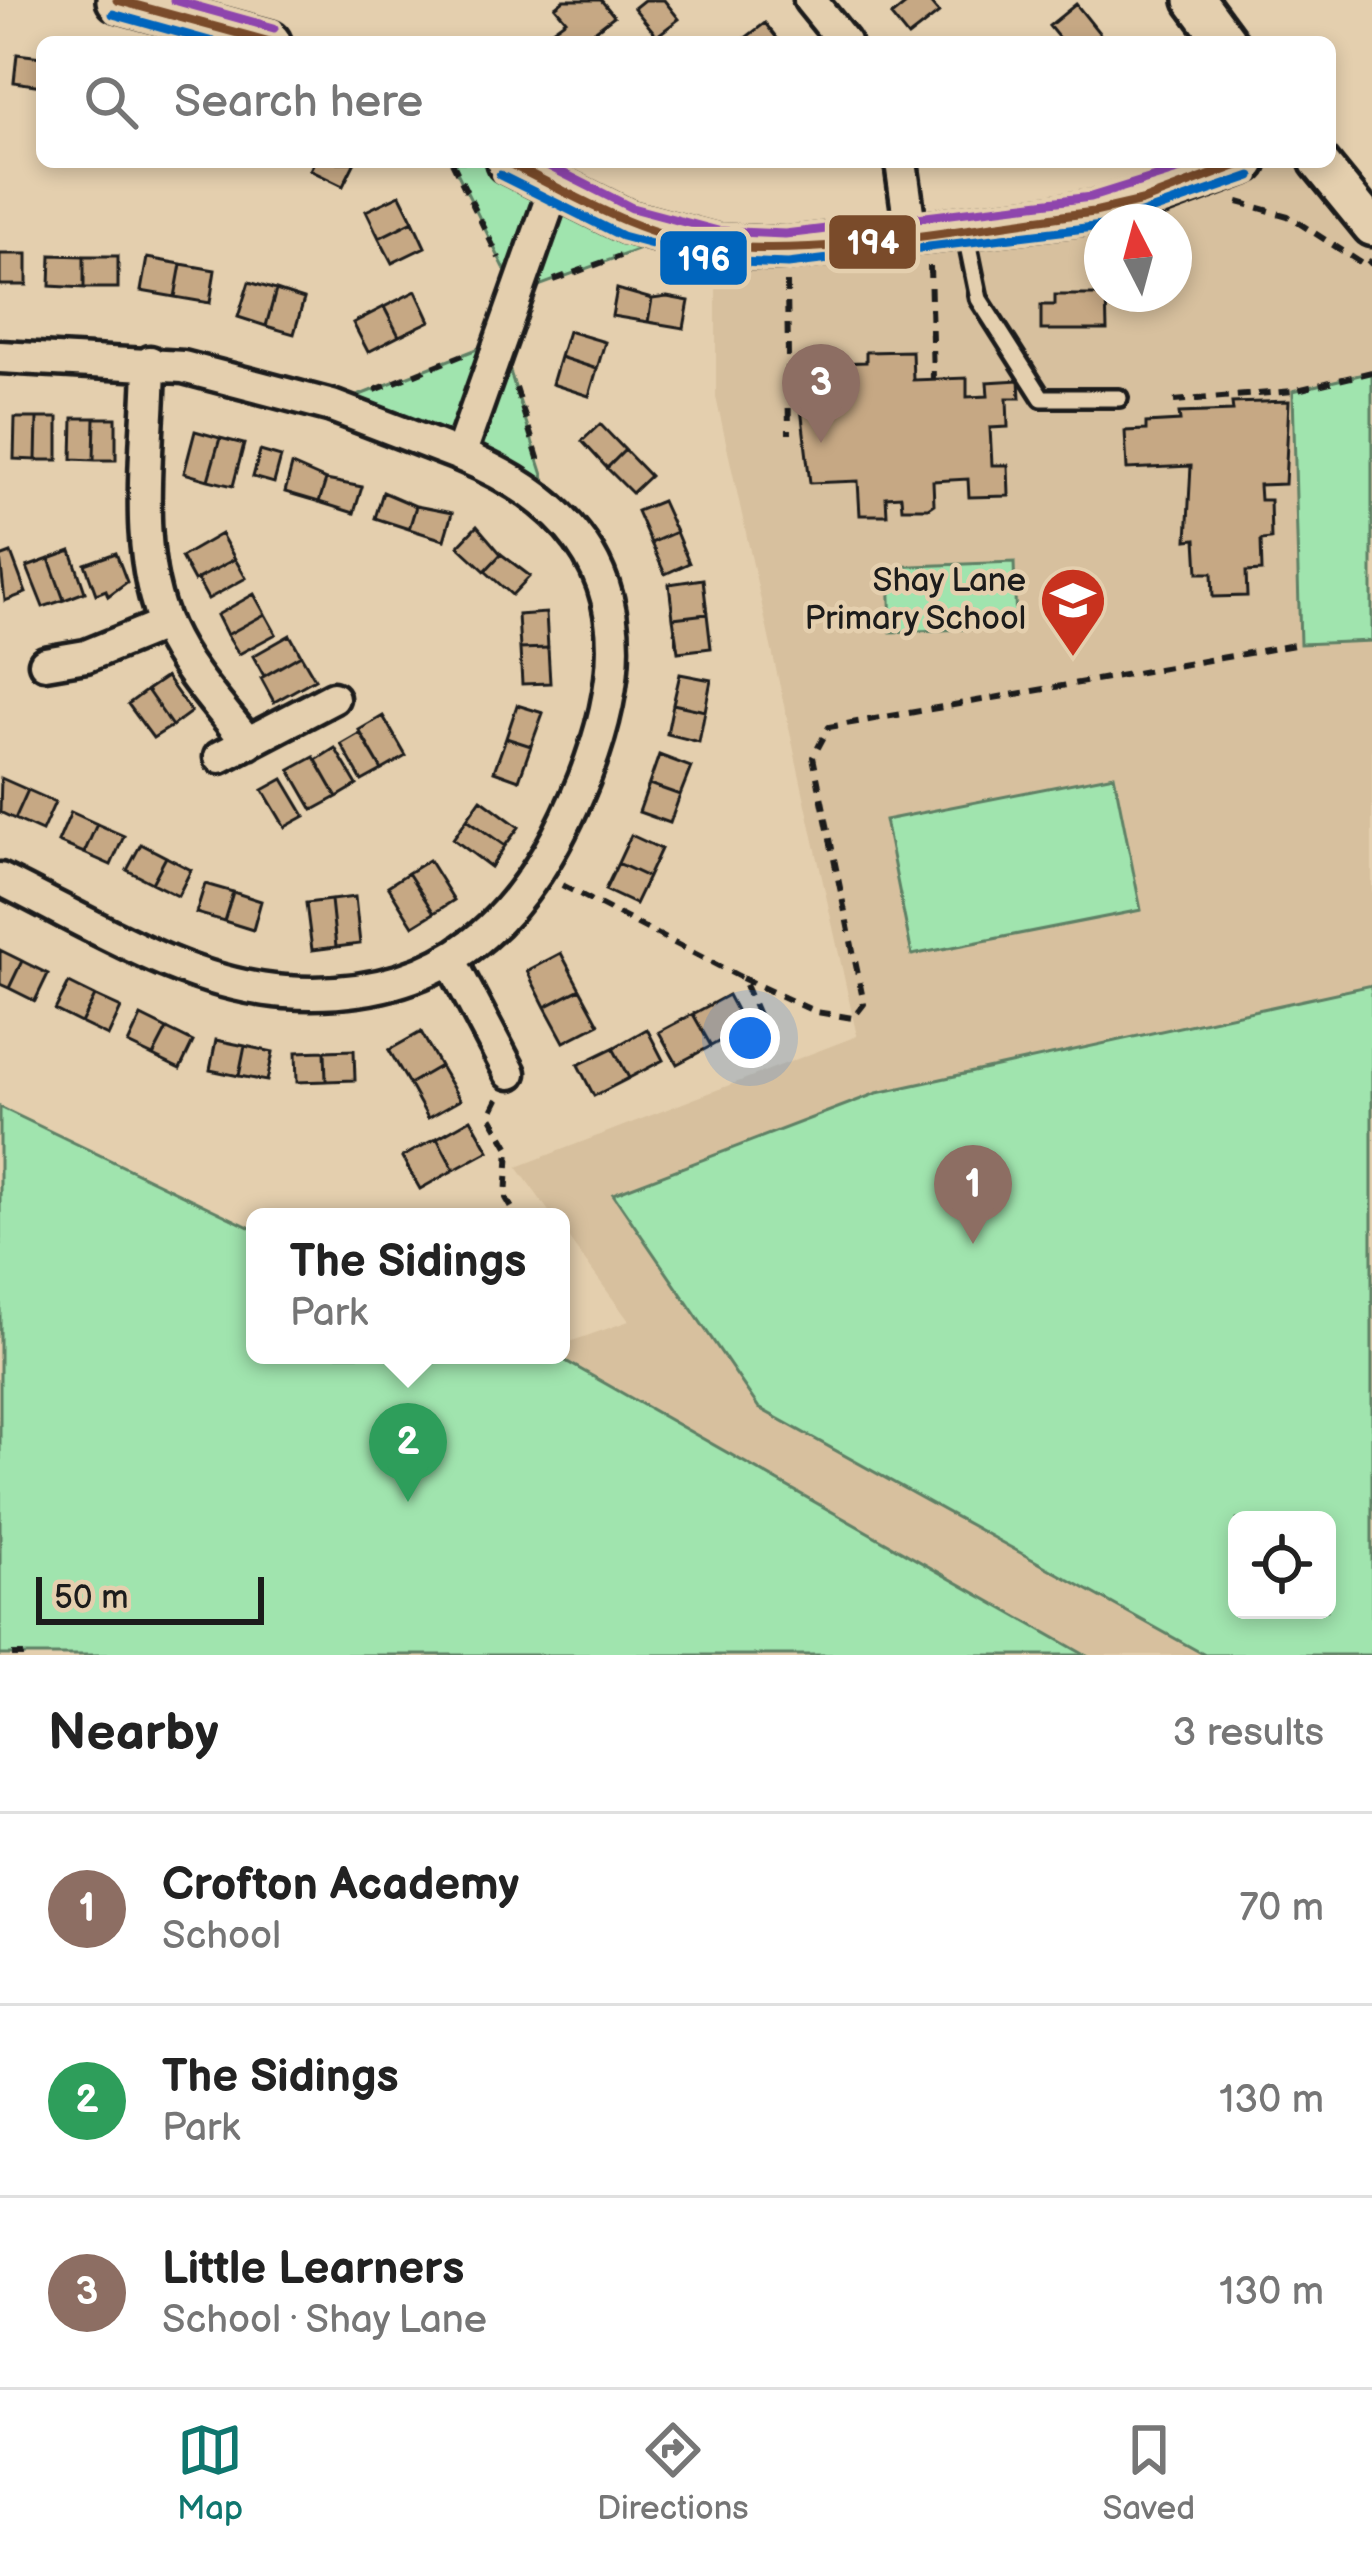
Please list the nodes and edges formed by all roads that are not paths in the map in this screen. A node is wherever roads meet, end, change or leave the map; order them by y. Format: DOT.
graph roads {
  1 [pos="117,0"];
  2 [pos="810,0"];
  3 [pos="1195,0"];
  4 [pos="248,36"];
  5 [pos="839,36"];
  6 [pos="1222,36"];
  7 [pos="519,168"];
  8 [pos="904,168"];
  9 [pos="1231,168"];
  10 [pos="1324,168"];
  11 [pos="555,187"];
  12 [pos="1372,227"];
  13 [pos="935,232"];
  14 [pos="0,357"];
  15 [pos="150,362"];
  16 [pos="1119,398"];
  17 [pos="460,455"];
  18 [pos="165,624"];
  19 [pos="45,663"];
  20 [pos="333,698"];
  21 [pos="248,743"];
  22 [pos="220,758"];
  23 [pos="0,879"];
  24 [pos="450,959"];
  25 [pos="510,1073"];
  1 -- 4 [label="main road"];
  2 -- 5 [label="street"];
  3 -- 6 [label="main road"];
  7 -- 11 [label="main road"];
  8 -- 13 [label="street"];
  9 -- 13 [label="main road"];
  10 -- 12 [label="street"];
  11 -- 13 [label="main road"];
  11 -- 17 [label="street"];
  13 -- 16 [label="lane"];
  14 -- 15 [label="street"];
  15 -- 17 [label="street"];
  15 -- 18 [label="street"];
  17 -- 24 [label="street"];
  18 -- 19 [label="street"];
  18 -- 21 [label="street"];
  20 -- 21 [label="street"];
  21 -- 22 [label="street"];
  23 -- 24 [label="street"];
  24 -- 25 [label="street"];
}
